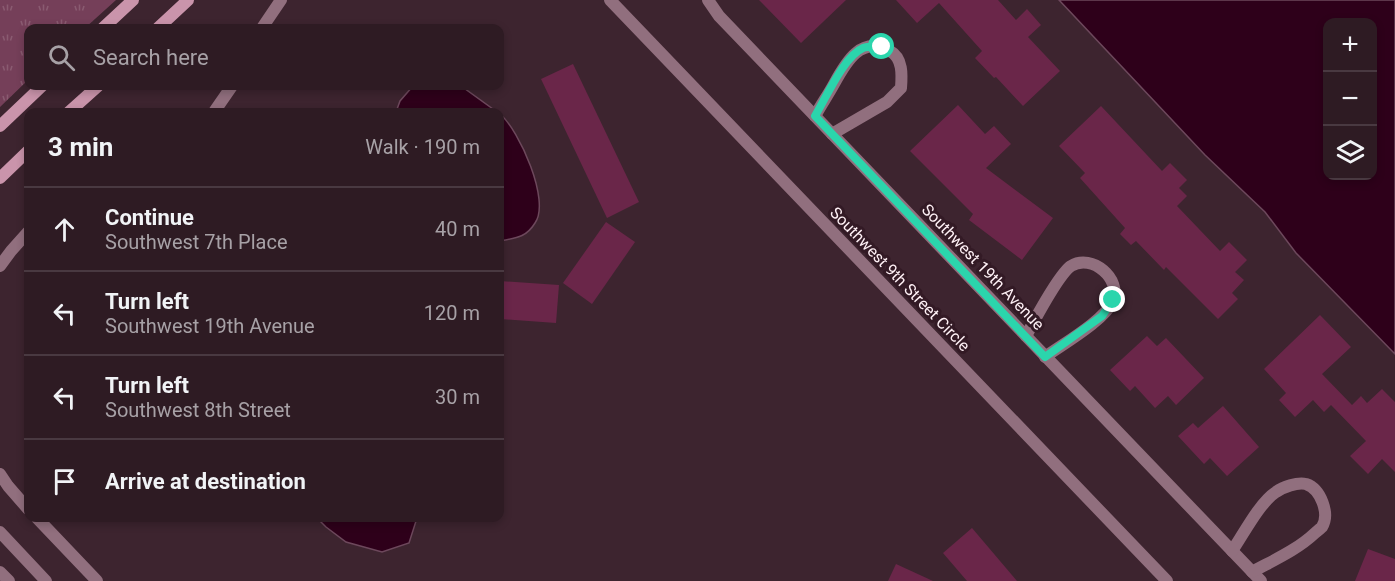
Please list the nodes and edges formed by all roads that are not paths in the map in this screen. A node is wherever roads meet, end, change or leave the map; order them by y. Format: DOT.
graph roads {
  1 [pos="133,0"];
  2 [pos="188,0"];
  3 [pos="281,0"];
  4 [pos="610,0"];
  5 [pos="708,0"];
  6 [pos="106,24"];
  7 [pos="162,24"];
  8 [pos="265,24"];
  9 [pos="38,90"];
  10 [pos="94,90"];
  11 [pos="229,90"];
  12 [pos="73,108"];
  13 [pos="217,108"];
  14 [pos="815,116"];
  15 [pos="0,126"];
  16 [pos="832,134"];
  17 [pos="24,155"];
  18 [pos="0,178"];
  19 [pos="24,236"];
  20 [pos="0,266"];
  21 [pos="1026,336"];
  22 [pos="1045,357"];
  23 [pos="0,474"];
  24 [pos="24,504"];
  25 [pos="41,522"];
  26 [pos="0,532"];
  27 [pos="1232,551"];
  28 [pos="0,572"];
  29 [pos="1257,577"];
  30 [pos="9,581"];
  31 [pos="46,581"];
  32 [pos="97,581"];
  33 [pos="1167,581"];
  1 -- 6 [label="street"];
  2 -- 7 [label="street"];
  3 -- 8 [label="street"];
  4 -- 33 [label="street, Southwest 9th Street Circle"];
  5 -- 14 [label="street, Southwest 19th Avenue"];
  9 -- 15 [label="street"];
  10 -- 12 [label="street"];
  11 -- 13 [label="street"];
  14 -- 16 [label="street, Southwest 19th Avenue"];
  14 -- 16 [label="street"];
  16 -- 21 [label="street, Southwest 19th Avenue"];
  17 -- 18 [label="street"];
  19 -- 20 [label="street"];
  21 -- 22 [label="street, Southwest 19th Avenue"];
  21 -- 22 [label="street"];
  22 -- 27 [label="street, Southwest 19th Avenue"];
  23 -- 24 [label="street"];
  25 -- 32 [label="street"];
  26 -- 31 [label="street"];
  27 -- 29 [label="street, Southwest 19th Avenue"];
  27 -- 29 [label="street"];
  28 -- 30 [label="street"];
}
